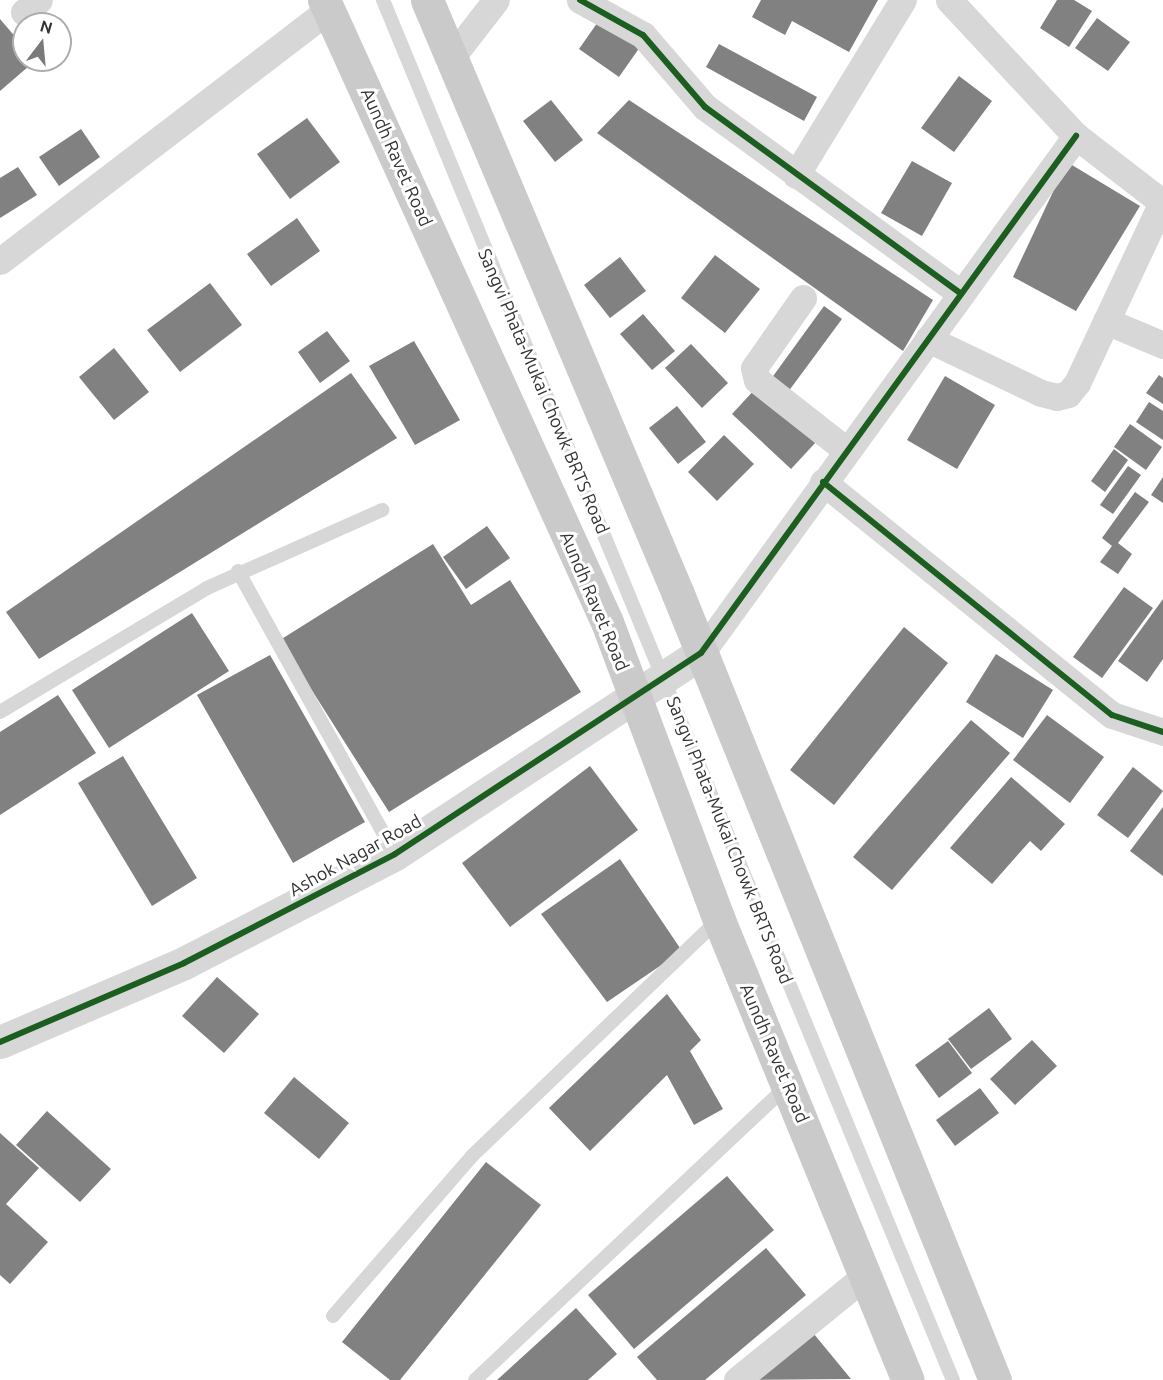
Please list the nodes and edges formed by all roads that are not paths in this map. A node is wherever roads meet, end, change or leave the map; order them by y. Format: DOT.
graph roads {
  1 [pos="383,0"];
  2 [pos="427,0"];
  3 [pos="496,0"];
  4 [pos="580,0"];
  5 [pos="903,0"];
  6 [pos="949,0"];
  7 [pos="325,5"];
  8 [pos="451,58"];
  9 [pos="1076,136"];
  10 [pos="796,175"];
  11 [pos="1162,202"];
  12 [pos="0,261"];
  13 [pos="961,294"];
  14 [pos="803,298"];
  15 [pos="1106,321"];
  16 [pos="928,339"];
  17 [pos="1163,345"];
  18 [pos="846,450"];
  19 [pos="823,482"];
  20 [pos="382,510"];
  21 [pos="238,572"];
  22 [pos="701,654"];
  23 [pos="663,677"];
  24 [pos="635,695"];
  25 [pos="0,712"];
  26 [pos="1163,732"];
  27 [pos="395,854"];
  28 [pos="719,920"];
  29 [pos="0,1042"];
  30 [pos="788,1084"];
  31 [pos="866,1275"];
  32 [pos="333,1316"];
  33 [pos="475,1380"];
  34 [pos="737,1380"];
  35 [pos="908,1380"];
  36 [pos="953,1380"];
  37 [pos="995,1380"];
  1 -- 23 [label="lane, Sangvi Phata-Mukai Chowk BRTS Road"];
  2 -- 8 [label="main road"];
  3 -- 8 [label="street"];
  4 -- 10 [label="street"];
  5 -- 10 [label="street"];
  6 -- 9 [label="street"];
  7 -- 12 [label="street"];
  7 -- 24 [label="main road, Aundh Ravet Road"];
  8 -- 22 [label="main road"];
  9 -- 11 [label="street"];
  9 -- 13 [label="street"];
  10 -- 13 [label="street"];
  11 -- 15 [label="street"];
  13 -- 16 [label="street"];
  14 -- 18 [label="street"];
  15 -- 16 [label="street"];
  15 -- 17 [label="street"];
  16 -- 18 [label="street"];
  18 -- 19 [label="street"];
  19 -- 22 [label="street"];
  19 -- 26 [label="street"];
  20 -- 21 [label="lane"];
  21 -- 25 [label="lane"];
  21 -- 27 [label="lane"];
  22 -- 23 [label="street, Ashok Nagar Road"];
  22 -- 37 [label="main road"];
  23 -- 24 [label="street, Ashok Nagar Road"];
  23 -- 36 [label="lane, Sangvi Phata-Mukai Chowk BRTS Road"];
  24 -- 27 [label="street, Ashok Nagar Road"];
  24 -- 28 [label="main road, Aundh Ravet Road"];
  27 -- 29 [label="street, Ashok Nagar Road"];
  28 -- 30 [label="main road, Aundh Ravet Road"];
  28 -- 32 [label="lane"];
  30 -- 31 [label="main road, Aundh Ravet Road"];
  30 -- 33 [label="lane"];
  31 -- 34 [label="street"];
  31 -- 35 [label="main road, Aundh Ravet Road"];
}
